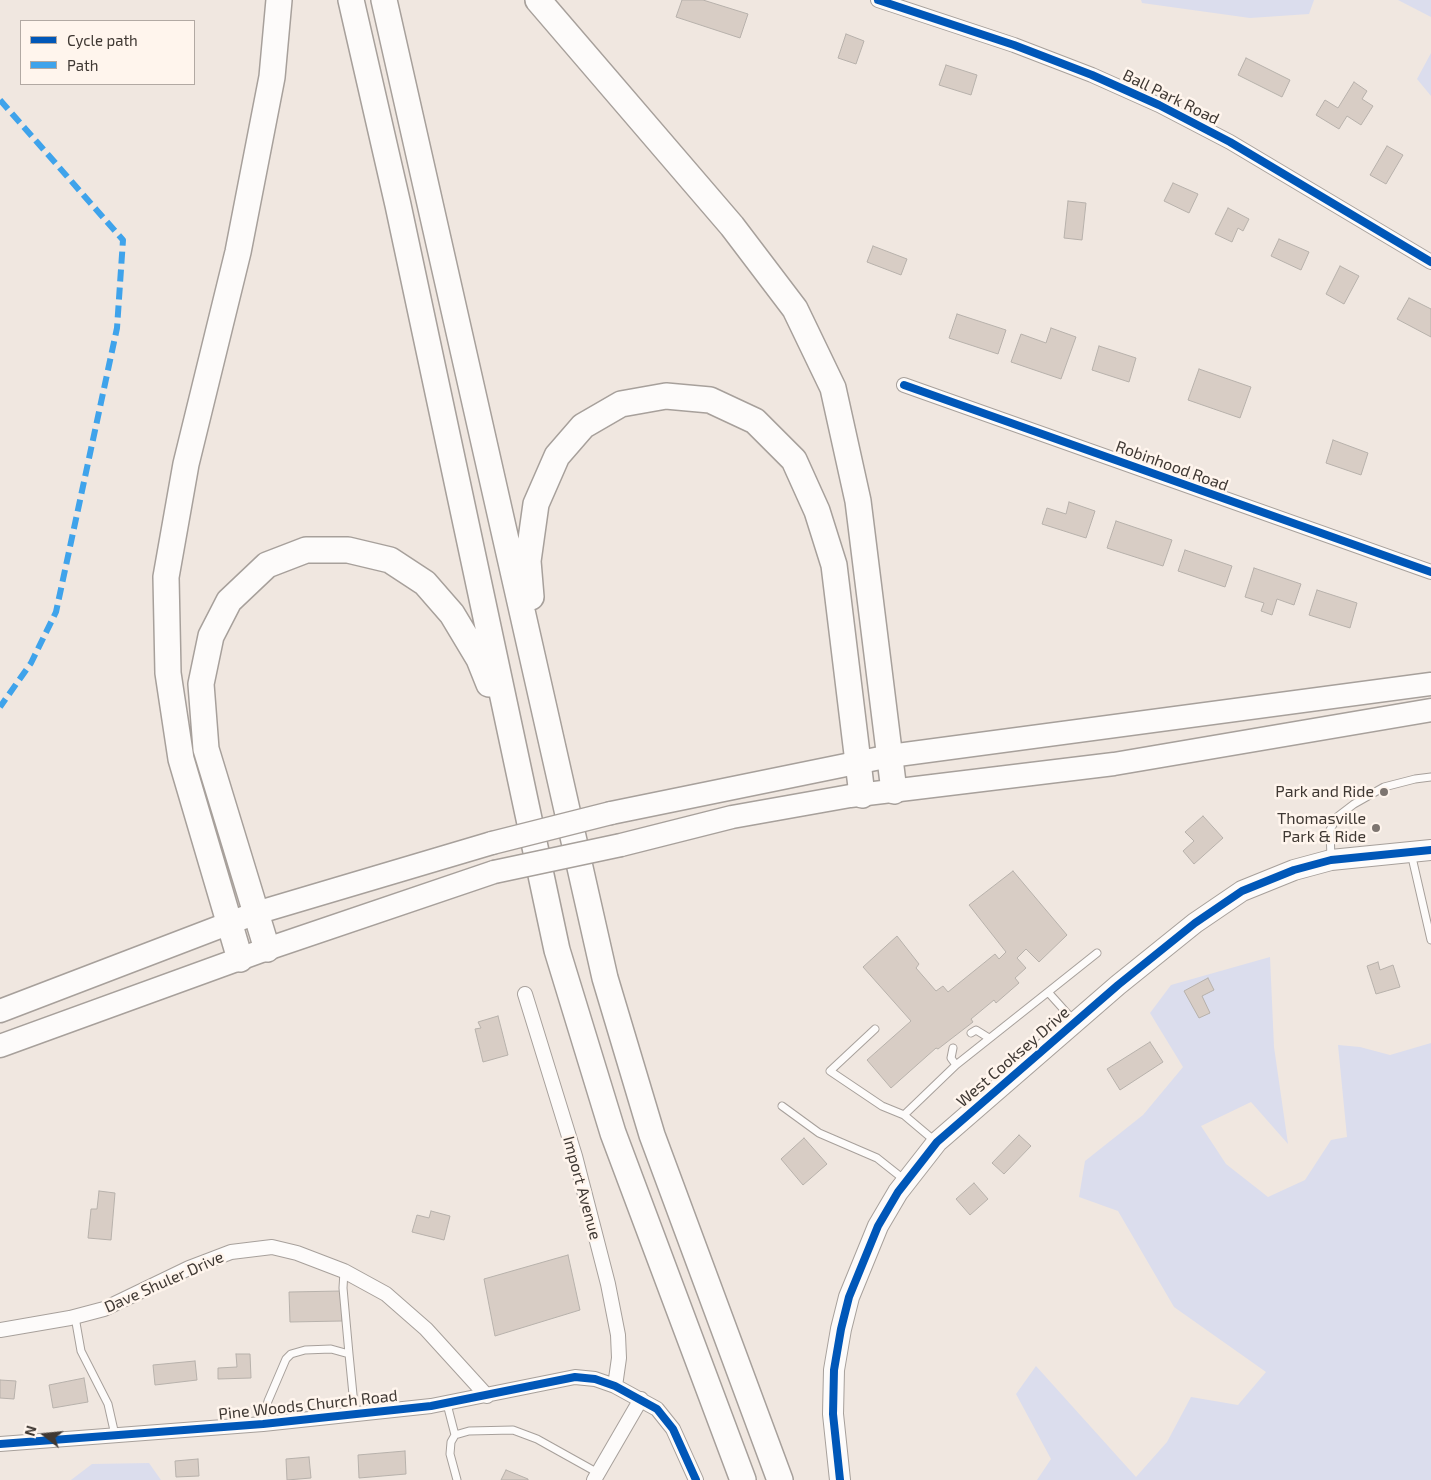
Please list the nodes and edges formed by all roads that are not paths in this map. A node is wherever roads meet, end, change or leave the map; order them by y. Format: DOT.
graph roads {
  1 [pos="279,0"];
  2 [pos="351,0"];
  3 [pos="384,0"];
  4 [pos="538,0"];
  5 [pos="878,0"];
  6 [pos="1431,262"];
  7 [pos="904,385"];
  8 [pos="1431,572"];
  9 [pos="537,684"];
  10 [pos="1431,684"];
  11 [pos="1431,710"];
  12 [pos="514,748"];
  13 [pos="890,756"];
  14 [pos="858,761"];
  15 [pos="1431,777"];
  16 [pos="894,791"];
  17 [pos="862,795"];
  18 [pos="1421,851"];
  19 [pos="1331,860"];
  20 [pos="256,913"];
  21 [pos="230,925"];
  22 [pos="1431,940"];
  23 [pos="267,949"];
  24 [pos="1097,953"];
  25 [pos="240,959"];
  26 [pos="1048,992"];
  27 [pos="525,994"];
  28 [pos="0,1011"];
  29 [pos="1075,1022"];
  30 [pos="875,1029"];
  31 [pos="971,1033"];
  32 [pos="989,1038"];
  33 [pos="0,1046"];
  34 [pos="953,1048"];
  35 [pos="956,1065"];
  36 [pos="782,1106"];
  37 [pos="904,1115"];
  38 [pos="937,1142"];
  39 [pos="906,1181"];
  40 [pos="344,1271"];
  41 [pos="75,1317"];
  42 [pos="0,1330"];
  43 [pos="349,1354"];
  44 [pos="615,1386"];
  45 [pos="487,1396"];
  46 [pos="641,1399"];
  47 [pos="447,1404"];
  48 [pos="355,1415"];
  49 [pos="263,1424"];
  50 [pos="455,1435"];
  51 [pos="115,1436"];
  52 [pos="0,1444"];
  53 [pos="596,1476"];
  54 [pos="457,1480"];
  55 [pos="696,1480"];
  56 [pos="743,1480"];
  57 [pos="780,1480"];
  58 [pos="840,1480"];
  1 -- 21 [label="highway"];
  2 -- 12 [label="highway"];
  3 -- 9 [label="highway"];
  4 -- 13 [label="highway"];
  5 -- 6 [label="street, Ball Park Road"];
  7 -- 8 [label="street, Robinhood Road"];
  9 -- 14 [label="highway"];
  9 -- 57 [label="highway"];
  10 -- 13 [label="main road"];
  11 -- 16 [label="main road"];
  12 -- 20 [label="highway"];
  12 -- 56 [label="highway"];
  13 -- 14 [label="main road"];
  13 -- 16 [label="highway"];
  14 -- 17 [label="highway"];
  14 -- 20 [label="main road, bridge"];
  15 -- 19 [label="lane"];
  16 -- 17 [label="main road"];
  17 -- 23 [label="main road, bridge"];
  18 -- 19 [label="street, West Cooksey Drive"];
  18 -- 22 [label="lane"];
  19 -- 29 [label="street, West Cooksey Drive"];
  20 -- 21 [label="main road"];
  20 -- 23 [label="highway"];
  21 -- 25 [label="highway"];
  21 -- 28 [label="main road"];
  23 -- 25 [label="main road"];
  24 -- 26 [label="lane"];
  25 -- 33 [label="main road"];
  26 -- 29 [label="lane"];
  26 -- 32 [label="lane"];
  27 -- 44 [label="street, Import Avenue"];
  29 -- 38 [label="street, West Cooksey Drive"];
  30 -- 37 [label="lane"];
  31 -- 32 [label="lane"];
  32 -- 35 [label="lane"];
  34 -- 35 [label="lane"];
  35 -- 37 [label="lane"];
  36 -- 39 [label="lane"];
  37 -- 38 [label="lane"];
  38 -- 39 [label="street, West Cooksey Drive"];
  39 -- 58 [label="street, West Cooksey Drive"];
  40 -- 41 [label="street, Dave Shuler Drive"];
  40 -- 43 [label="lane"];
  40 -- 45 [label="street, Dave Shuler Drive"];
  41 -- 42 [label="street, Dave Shuler Drive"];
  41 -- 51 [label="lane"];
  43 -- 48 [label="lane"];
  43 -- 49 [label="lane"];
  44 -- 45 [label="street, Pine Woods Church Road"];
  44 -- 46 [label="street, Pine Woods Church Road"];
  45 -- 47 [label="street, Pine Woods Church Road"];
  46 -- 53 [label="street"];
  46 -- 55 [label="street, Pine Woods Church Road"];
  47 -- 48 [label="street, Pine Woods Church Road"];
  47 -- 50 [label="lane"];
  48 -- 49 [label="street, Pine Woods Church Road"];
  49 -- 51 [label="street, Pine Woods Church Road"];
  50 -- 53 [label="lane"];
  50 -- 54 [label="lane"];
  51 -- 52 [label="street, Pine Woods Church Road"];
}
